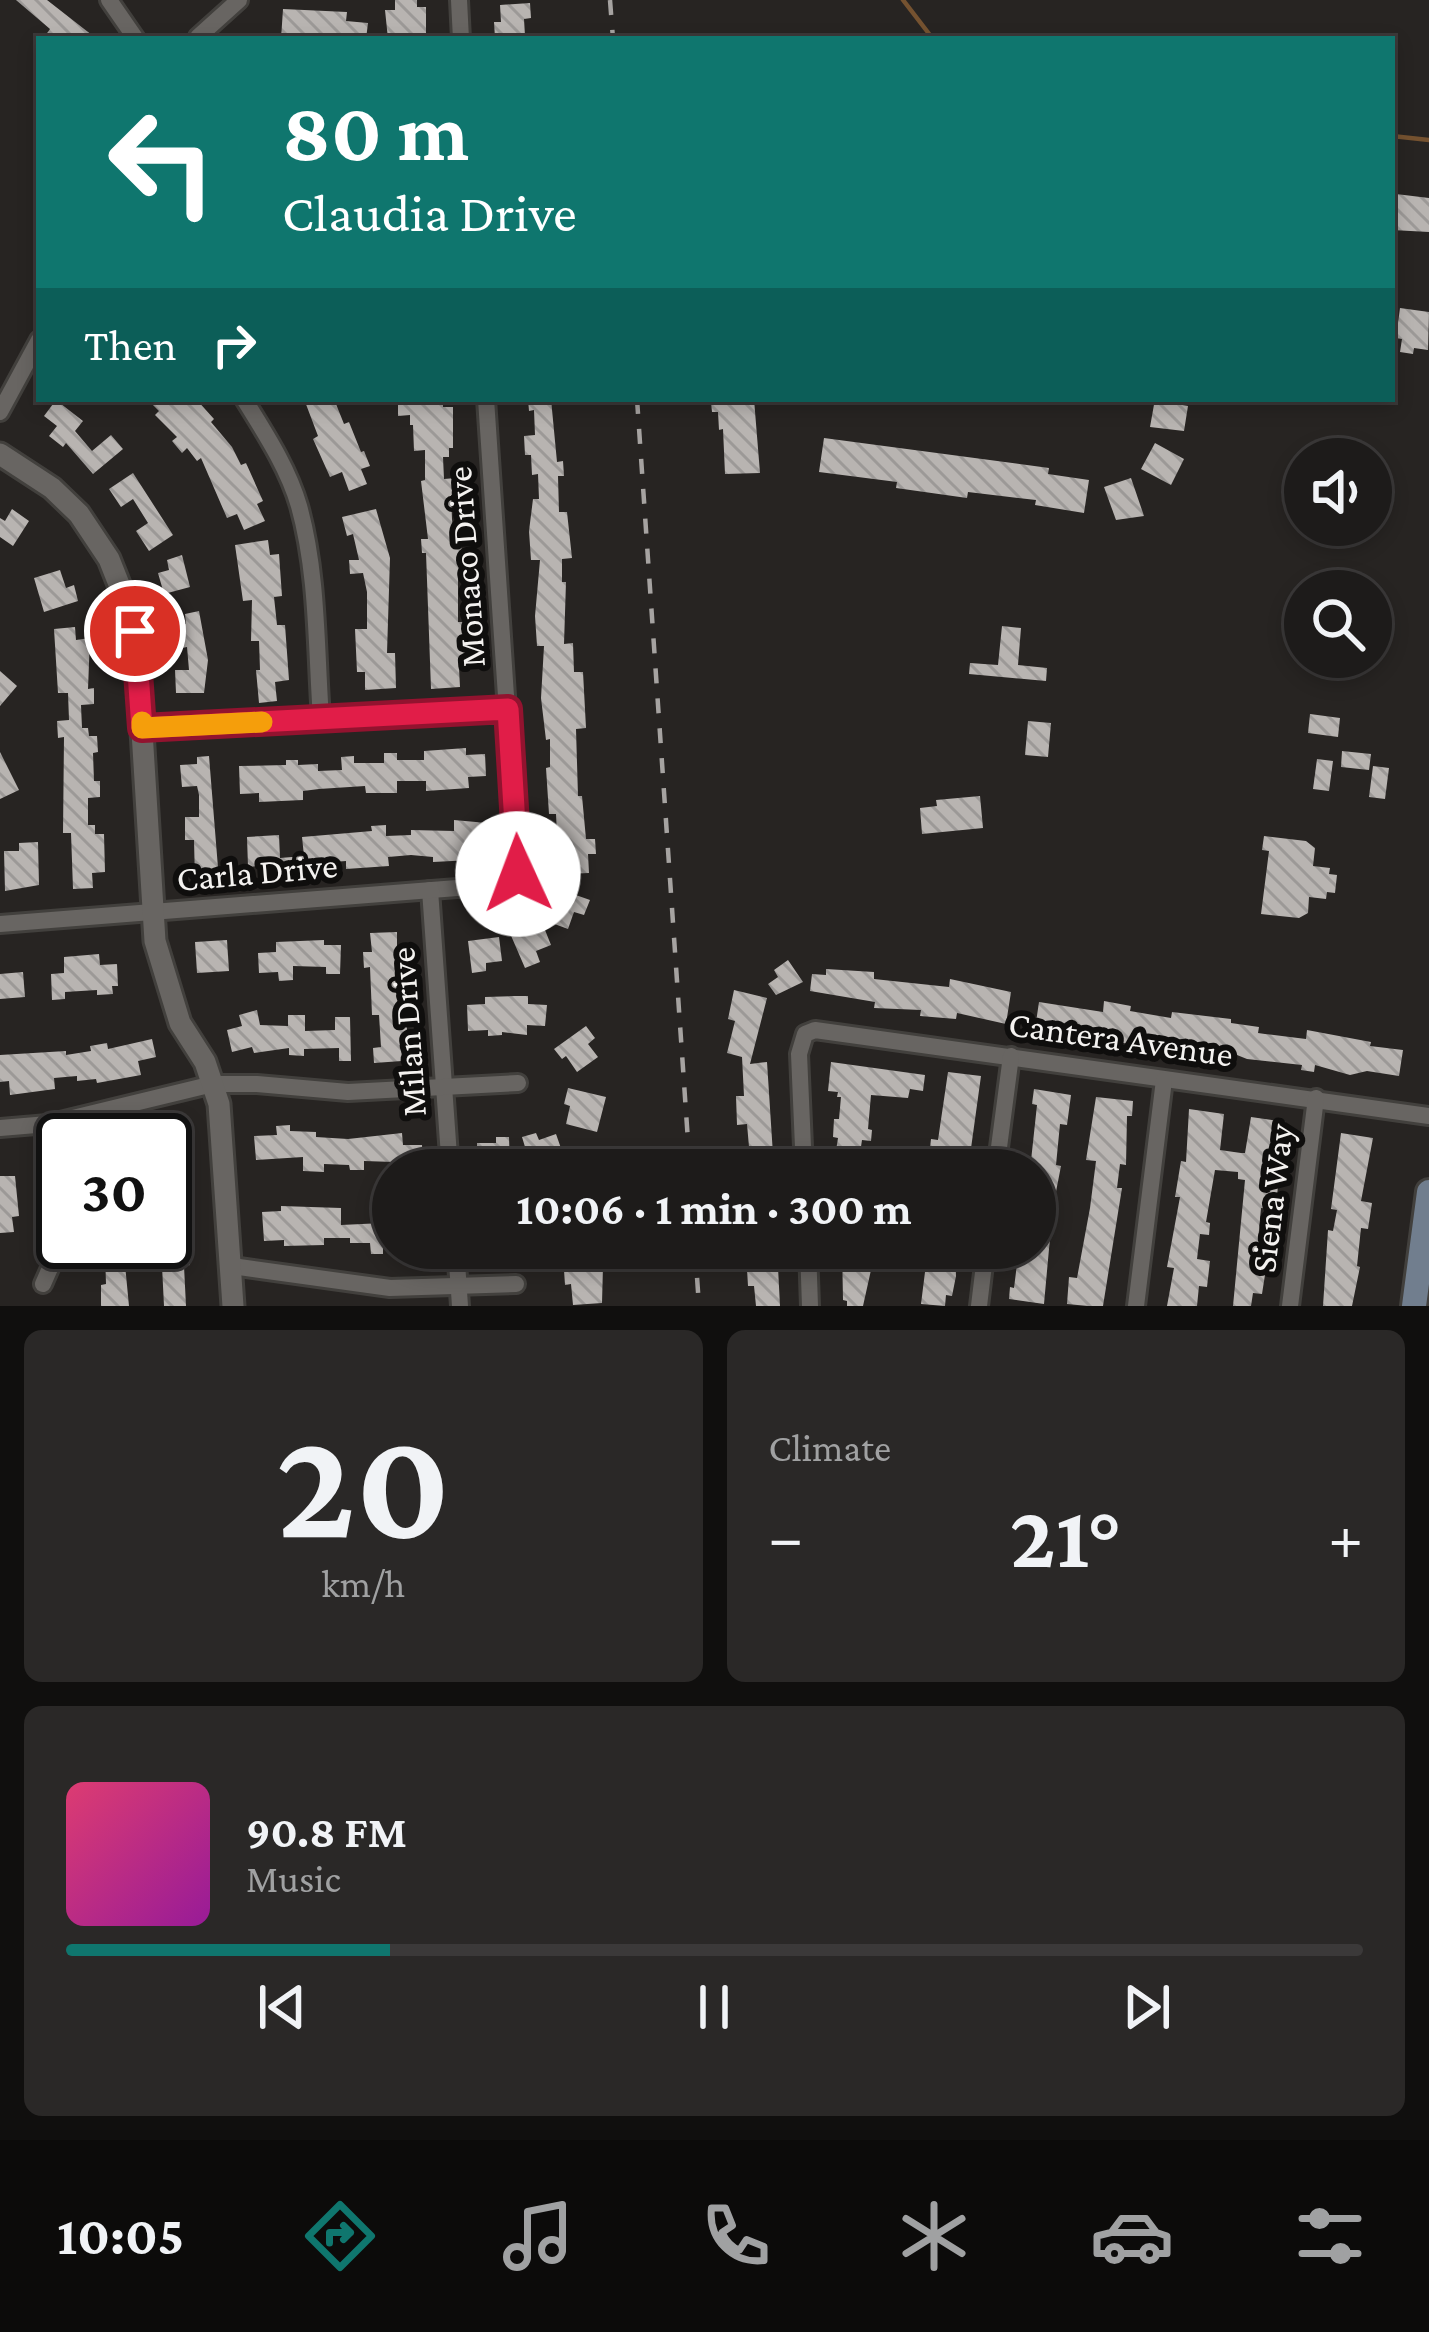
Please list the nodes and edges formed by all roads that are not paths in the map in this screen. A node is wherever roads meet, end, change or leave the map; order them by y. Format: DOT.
graph roads {
  1 [pos="109,0"];
  2 [pos="239,0"];
  3 [pos="459,0"];
  4 [pos="134,36"];
  5 [pos="200,36"];
  6 [pos="461,36"];
  7 [pos="36,346"];
  8 [pos="246,402"];
  9 [pos="486,402"];
  10 [pos="0,412"];
  11 [pos="0,454"];
  12 [pos="508,709"];
  13 [pos="322,718"];
  14 [pos="142,728"];
  15 [pos="518,874"];
  16 [pos="430,890"];
  17 [pos="151,913"];
  18 [pos="0,924"];
  19 [pos="1011,1056"];
  20 [pos="1164,1080"];
  21 [pos="518,1083"];
  22 [pos="213,1084"];
  23 [pos="444,1084"];
  24 [pos="1316,1098"];
  25 [pos="93,1113"];
  26 [pos="1429,1116"];
  27 [pos="36,1125"];
  28 [pos="0,1127"];
  29 [pos="449,1149"];
  30 [pos="803,1149"];
  31 [pos="999,1149"];
  32 [pos="1429,1192"];
  33 [pos="232,1266"];
  34 [pos="50,1269"];
  35 [pos="457,1269"];
  36 [pos="809,1269"];
  37 [pos="983,1269"];
  38 [pos="458,1283"];
  39 [pos="43,1284"];
  40 [pos="516,1284"];
  41 [pos="233,1306"];
  42 [pos="460,1306"];
  43 [pos="810,1306"];
  44 [pos="979,1306"];
  45 [pos="1136,1306"];
  46 [pos="1291,1306"];
  47 [pos="1414,1306"];
  1 -- 4 [label="street"];
  2 -- 5 [label="street"];
  3 -- 6 [label="street"];
  7 -- 10 [label="street"];
  8 -- 13 [label="street"];
  9 -- 12 [label="street, Monaco Drive"];
  11 -- 14 [label="street"];
  12 -- 13 [label="street"];
  12 -- 15 [label="street, Monaco Drive"];
  13 -- 14 [label="street"];
  14 -- 17 [label="street"];
  15 -- 16 [label="street, Carla Drive"];
  16 -- 17 [label="street, Carla Drive"];
  16 -- 23 [label="street, Milan Drive"];
  17 -- 18 [label="street, Carla Drive"];
  17 -- 22 [label="street"];
  19 -- 20 [label="street, Cantera Avenue"];
  19 -- 30 [label="street, Cantera Avenue"];
  19 -- 31 [label="street"];
  20 -- 24 [label="street, Cantera Avenue"];
  20 -- 45 [label="street"];
  21 -- 23 [label="street"];
  22 -- 23 [label="street"];
  22 -- 25 [label="street"];
  22 -- 33 [label="street"];
  23 -- 29 [label="street, Milan Drive"];
  24 -- 26 [label="street, Cantera Avenue"];
  24 -- 46 [label="street, Siena Way"];
  27 -- 28 [label="street"];
  32 -- 47 [label="main road"];
  33 -- 38 [label="street"];
  33 -- 41 [label="street"];
  34 -- 39 [label="street"];
  35 -- 38 [label="street"];
  36 -- 43 [label="street"];
  37 -- 44 [label="street"];
  38 -- 40 [label="street"];
  38 -- 42 [label="street"];
}
